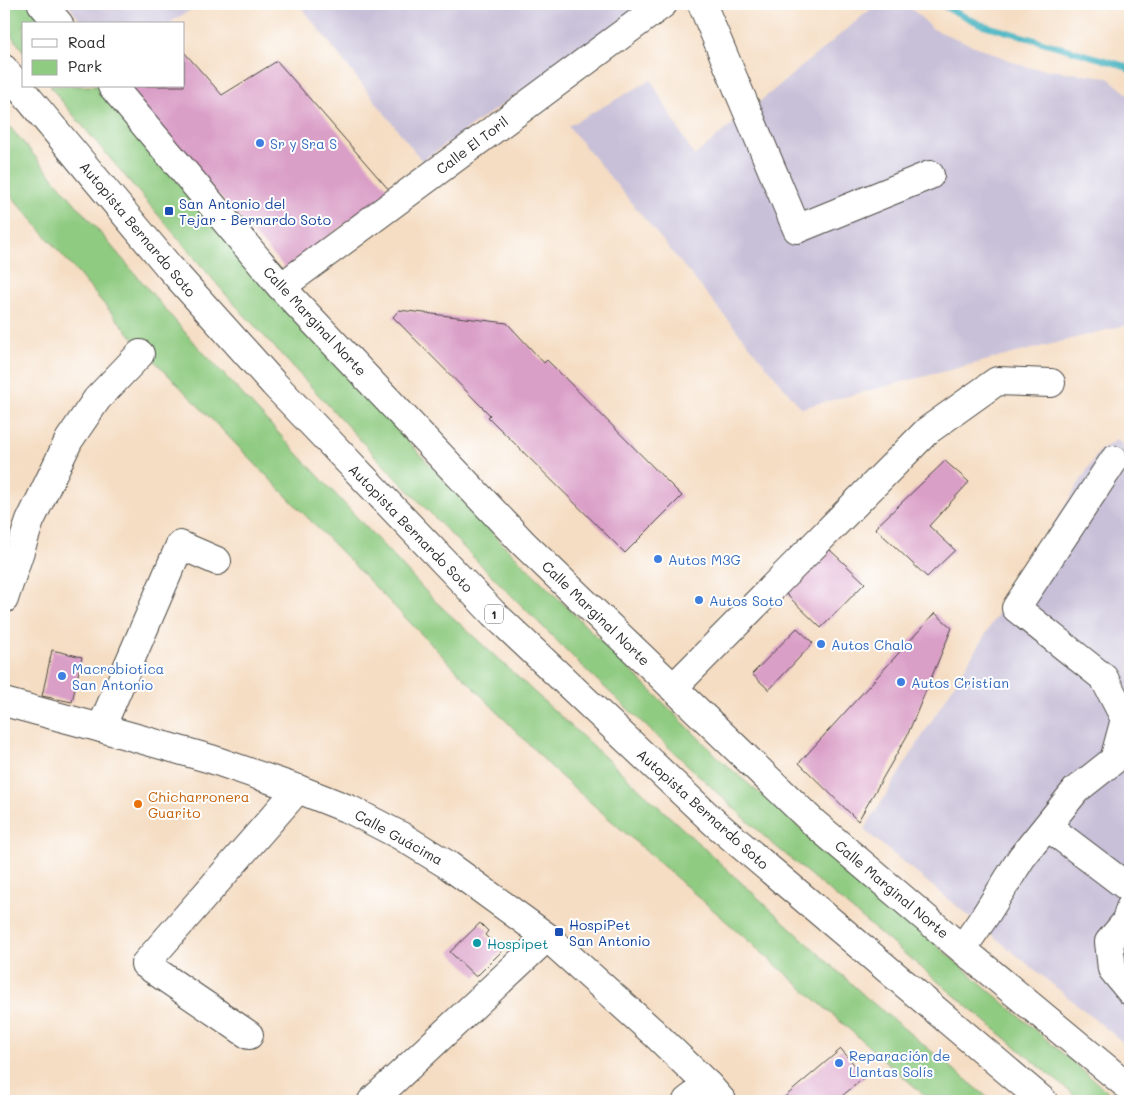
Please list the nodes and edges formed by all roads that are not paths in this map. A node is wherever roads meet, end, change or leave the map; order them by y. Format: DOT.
graph roads {
  1 [pos="42,4"];
  2 [pos="663,4"];
  3 [pos="702,4"];
  4 [pos="57,22"];
  5 [pos="4,69"];
  6 [pos="114,88"];
  7 [pos="930,175"];
  8 [pos="281,287"];
  9 [pos="140,354"];
  10 [pos="1051,383"];
  11 [pos="1114,460"];
  12 [pos="217,561"];
  13 [pos="4,600"];
  14 [pos="673,688"];
  15 [pos="7,707"];
  16 [pos="101,728"];
  17 [pos="298,789"];
  18 [pos="1047,826"];
  19 [pos="1130,889"];
  20 [pos="1129,921"];
  21 [pos="547,937"];
  22 [pos="962,949"];
  23 [pos="1130,991"];
  24 [pos="248,1035"];
  25 [pos="1130,1088"];
  26 [pos="715,1093"];
  27 [pos="372,1101"];
  28 [pos="687,1101"];
  29 [pos="1043,1101"];
  1 -- 4 [label="main road"];
  2 -- 8 [label="main road, Calle El Toril"];
  3 -- 7 [label="main road"];
  5 -- 29 [label="main road, Autopista Bernardo Soto / 1"];
  6 -- 8 [label="main road, Calle Marginal Norte"];
  8 -- 14 [label="main road, Calle Marginal Norte"];
  9 -- 13 [label="main road"];
  10 -- 14 [label="main road"];
  11 -- 18 [label="main road"];
  12 -- 16 [label="main road"];
  14 -- 22 [label="main road, Calle Marginal Norte"];
  15 -- 16 [label="main road, Calle Guácima"];
  16 -- 17 [label="main road, Calle Guácima"];
  17 -- 21 [label="main road, Calle Guácima"];
  17 -- 24 [label="main road"];
  18 -- 19 [label="main road"];
  18 -- 22 [label="main road"];
  20 -- 23 [label="main road"];
  21 -- 26 [label="main road, Calle Guácima"];
  21 -- 27 [label="main road"];
  22 -- 25 [label="main road, Calle Marginal Norte"];
  26 -- 28 [label="main road"];
}
